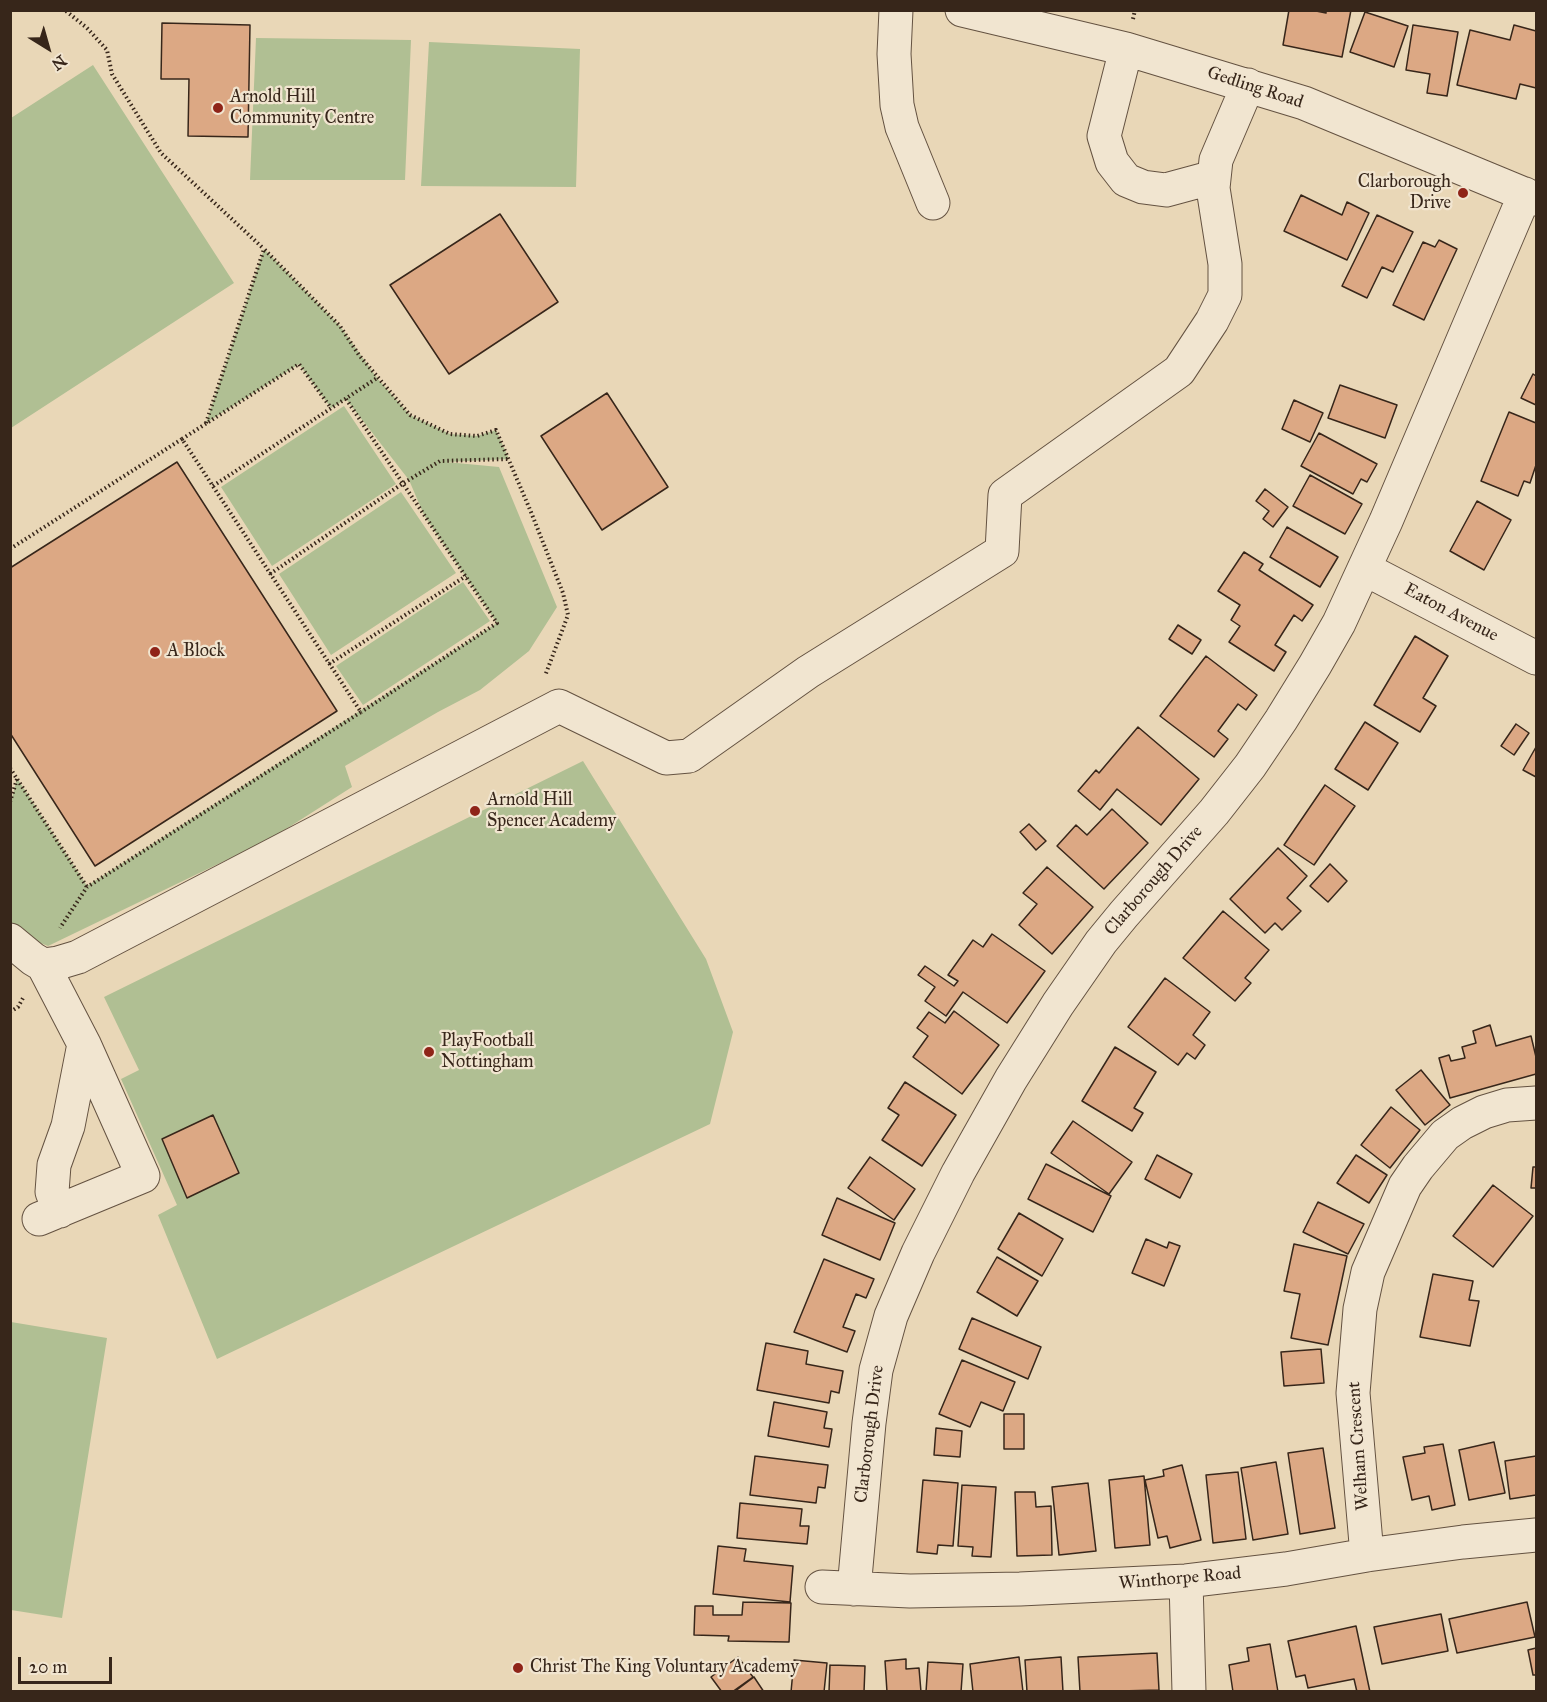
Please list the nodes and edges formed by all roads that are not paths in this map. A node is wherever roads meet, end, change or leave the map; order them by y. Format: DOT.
graph roads {
  1 [pos="896,10"];
  2 [pos="962,10"];
  3 [pos="1126,49"];
  4 [pos="1248,85"];
  5 [pos="1214,177"];
  6 [pos="1530,197"];
  7 [pos="933,204"];
  8 [pos="1365,568"];
  9 [pos="1536,658"];
  10 [pos="10,940"];
  11 [pos="49,950"];
  12 [pos="84,1044"];
  13 [pos="1536,1103"];
  14 [pos="1536,1535"];
  15 [pos="1367,1555"];
  16 [pos="1186,1581"];
  17 [pos="822,1587"];
  18 [pos="854,1588"];
  19 [pos="1189,1692"];
  1 -- 7 [label="street"];
  2 -- 3 [label="street, Gedling Road"];
  3 -- 4 [label="street, Gedling Road"];
  3 -- 5 [label="street"];
  4 -- 5 [label="street"];
  4 -- 6 [label="street, Gedling Road"];
  5 -- 11 [label="street"];
  6 -- 8 [label="street, Clarborough Drive"];
  8 -- 9 [label="street, Eaton Avenue"];
  8 -- 18 [label="street, Clarborough Drive"];
  10 -- 11 [label="street"];
  11 -- 12 [label="street"];
  12 -- 12 [label="street"];
  13 -- 15 [label="street, Welham Crescent"];
  14 -- 15 [label="street, Winthorpe Road"];
  15 -- 16 [label="street, Winthorpe Road"];
  16 -- 18 [label="street, Winthorpe Road"];
  16 -- 19 [label="street"];
  17 -- 18 [label="street, Winthorpe Road"];
}
